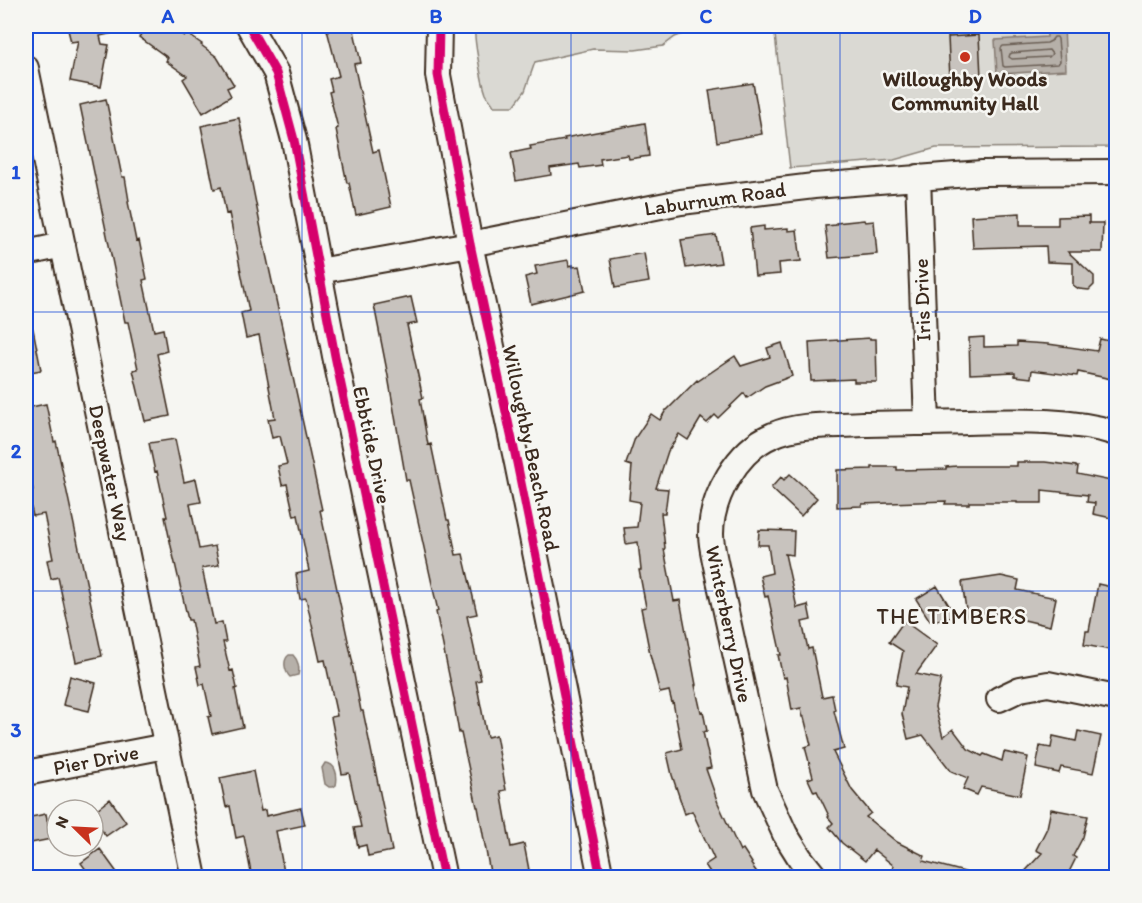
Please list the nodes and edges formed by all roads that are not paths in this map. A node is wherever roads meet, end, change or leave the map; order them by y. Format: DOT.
graph roads {
  1 [pos="249,26"];
  2 [pos="439,26"];
  3 [pos="26,68"];
  4 [pos="1116,172"];
  5 [pos="918,177"];
  6 [pos="470,244"];
  7 [pos="63,245"];
  8 [pos="26,253"];
  9 [pos="319,271"];
  10 [pos="927,423"];
  11 [pos="1116,433"];
  12 [pos="1116,698"];
  13 [pos="999,699"];
  14 [pos="166,746"];
  15 [pos="26,773"];
  16 [pos="194,878"];
  17 [pos="444,878"];
  18 [pos="601,878"];
  19 [pos="816,878"];
  1 -- 9 [label="street, Ebbtide Drive"];
  2 -- 6 [label="street, Willoughby Beach Road"];
  3 -- 7 [label="street, Deepwater Way"];
  4 -- 5 [label="street, Laburnum Road"];
  5 -- 6 [label="street, Laburnum Road"];
  5 -- 10 [label="street, Iris Drive"];
  6 -- 9 [label="street, Laburnum Road"];
  6 -- 18 [label="street, Willoughby Beach Road"];
  7 -- 8 [label="street"];
  7 -- 14 [label="street, Deepwater Way"];
  9 -- 17 [label="street, Ebbtide Drive"];
  10 -- 11 [label="street, Winterberry Drive"];
  10 -- 19 [label="street, Winterberry Drive"];
  12 -- 13 [label="street"];
  14 -- 15 [label="street, Pier Drive"];
  14 -- 16 [label="street, Deepwater Way"];
}
